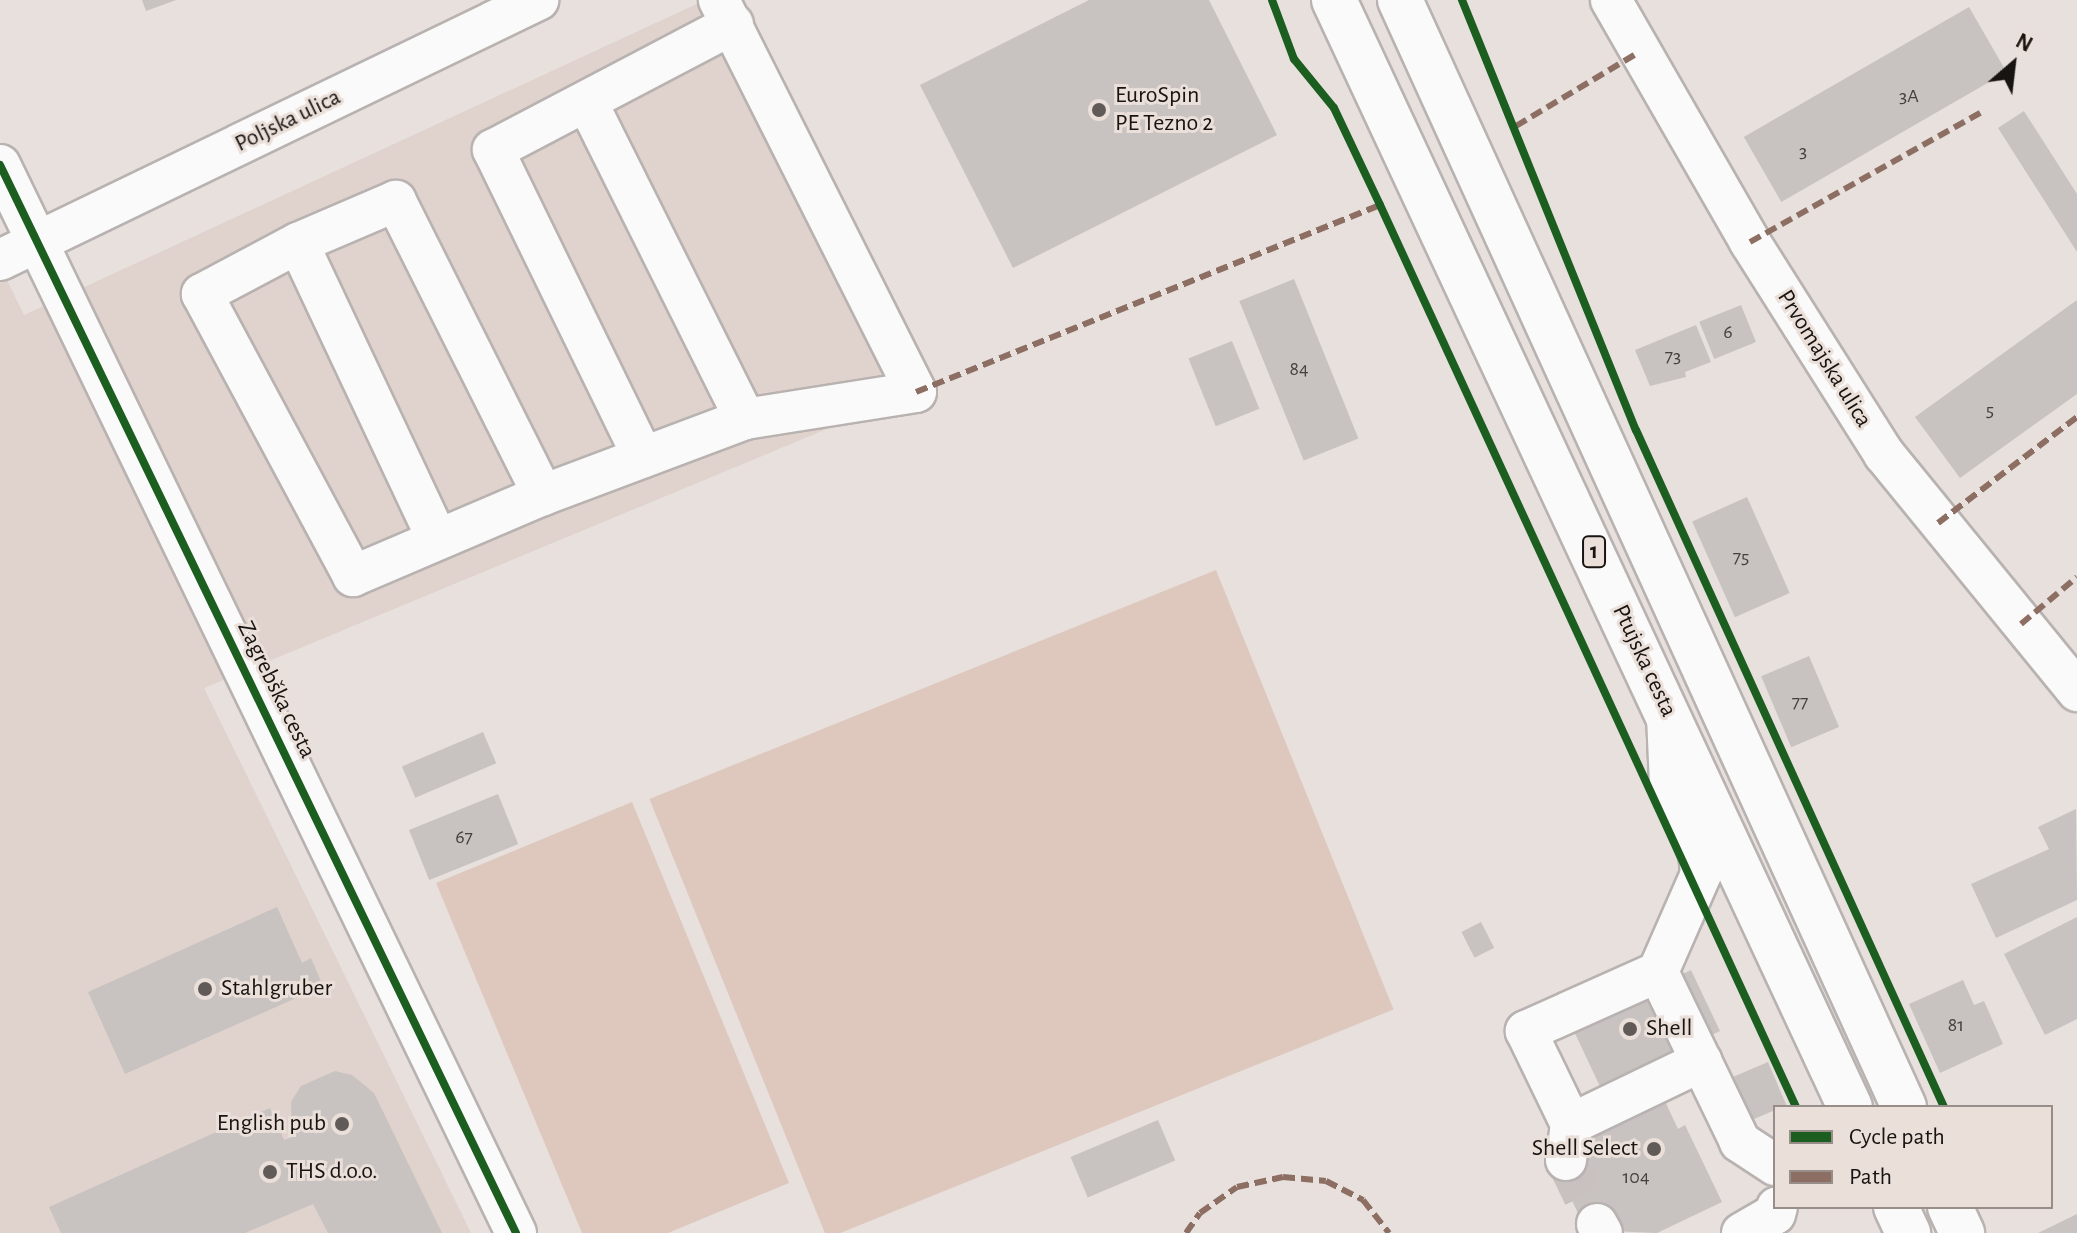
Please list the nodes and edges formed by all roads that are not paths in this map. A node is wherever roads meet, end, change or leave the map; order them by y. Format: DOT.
graph roads {
  1 [pos="538,0"];
  2 [pos="1334,0"];
  3 [pos="1400,0"];
  4 [pos="1611,0"];
  5 [pos="726,12"];
  6 [pos="587,102"];
  7 [pos="0,165"];
  8 [pos="37,242"];
  9 [pos="298,243"];
  10 [pos="0,260"];
  11 [pos="745,419"];
  12 [pos="643,457"];
  13 [pos="543,495"];
  14 [pos="437,538"];
  15 [pos="2077,691"];
  16 [pos="1666,708"];
  17 [pos="1658,972"];
  18 [pos="1702,1061"];
  19 [pos="1849,1105"];
  20 [pos="1903,1105"];
  21 [pos="1773,1164"];
  22 [pos="1776,1209"];
  23 [pos="1897,1209"];
  24 [pos="1951,1209"];
  25 [pos="516,1233"];
  26 [pos="1742,1233"];
  27 [pos="1908,1233"];
  28 [pos="1962,1233"];
  1 -- 8 [label="street, Poljska ulica"];
  2 -- 16 [label="main road, Ptujska cesta / 1"];
  3 -- 20 [label="main road, Ptujska cesta / 1"];
  4 -- 15 [label="street, Prvomajska ulica"];
  5 -- 6 [label="street"];
  5 -- 11 [label="street"];
  6 -- 11 [label="street"];
  6 -- 12 [label="street"];
  7 -- 8 [label="street, Zagrebška cesta"];
  8 -- 10 [label="street"];
  8 -- 25 [label="street, Zagrebška cesta"];
  9 -- 13 [label="street"];
  9 -- 14 [label="street"];
  9 -- 14 [label="street"];
  11 -- 12 [label="street"];
  12 -- 13 [label="street"];
  13 -- 14 [label="street"];
  16 -- 17 [label="street"];
  16 -- 19 [label="main road, Ptujska cesta / 1"];
  17 -- 18 [label="street"];
  17 -- 18 [label="street"];
  18 -- 21 [label="street"];
  22 -- 26 [label="street"];
  23 -- 27 [label="main road"];
  24 -- 28 [label="main road"];
}
